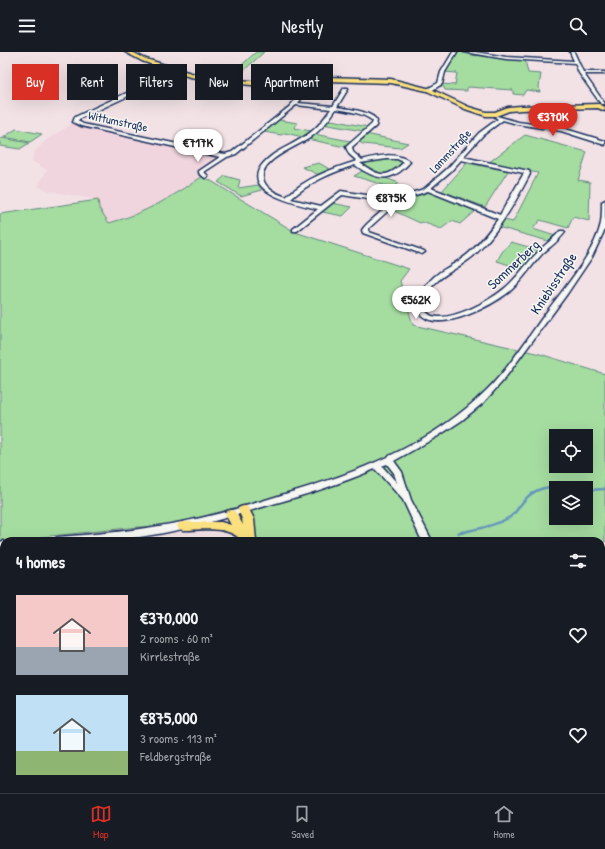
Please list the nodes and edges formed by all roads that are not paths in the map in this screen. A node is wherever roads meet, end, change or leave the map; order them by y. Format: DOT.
graph roads {
  1 [pos="128,52"];
  2 [pos="455,52"];
  3 [pos="466,52"];
  4 [pos="572,52"];
  5 [pos="575,62"];
  6 [pos="156,64"];
  7 [pos="187,73"];
  8 [pos="605,73"];
  9 [pos="581,74"];
  10 [pos="333,79"];
  11 [pos="251,83"];
  12 [pos="346,89"];
  13 [pos="429,90"];
  14 [pos="126,96"];
  15 [pos="299,100"];
  16 [pos="296,104"];
  17 [pos="603,105"];
  18 [pos="333,108"];
  19 [pos="495,115"];
  20 [pos="501,119"];
  21 [pos="605,143"];
  22 [pos="225,156"];
  23 [pos="459,158"];
  24 [pos="359,163"];
  25 [pos="205,176"];
  26 [pos="428,190"];
  27 [pos="287,199"];
  28 [pos="391,200"];
  29 [pos="605,202"];
  30 [pos="322,208"];
  31 [pos="502,218"];
  32 [pos="295,230"];
  33 [pos="562,232"];
  34 [pos="422,252"];
  35 [pos="389,460"];
  36 [pos="377,466"];
  37 [pos="407,500"];
  38 [pos="244,510"];
  39 [pos="231,514"];
  40 [pos="183,526"];
  41 [pos="241,532"];
  42 [pos="102,537"];
  43 [pos="245,537"];
  44 [pos="249,537"];
  45 [pos="425,537"];
  1 -- 6 [label="main road"];
  2 -- 13 [label="street"];
  3 -- 5 [label="street"];
  4 -- 5 [label="street"];
  5 -- 9 [label="street"];
  7 -- 11 [label="main road"];
  8 -- 9 [label="street"];
  9 -- 17 [label="street"];
  10 -- 13 [label="main road"];
  12 -- 18 [label="street"];
  13 -- 19 [label="main road"];
  14 -- 22 [label="street, Wittumstraße"];
  15 -- 16 [label="street"];
  16 -- 18 [label="street"];
  16 -- 22 [label="street"];
  17 -- 19 [label="main road"];
  18 -- 24 [label="street"];
  18 -- 27 [label="street"];
  19 -- 20 [label="street"];
  20 -- 21 [label="street"];
  20 -- 23 [label="street, Lammstraße"];
  22 -- 25 [label="street"];
  23 -- 26 [label="street, Lammstraße"];
  23 -- 31 [label="street, Sommerberg"];
  24 -- 24 [label="street"];
  24 -- 27 [label="street"];
  26 -- 28 [label="street, Lammstraße"];
  26 -- 31 [label="street"];
  27 -- 30 [label="street"];
  28 -- 30 [label="street, Lammstraße"];
  28 -- 34 [label="street"];
  29 -- 35 [label="street, Kniebisstraße"];
  30 -- 32 [label="street"];
  31 -- 33 [label="street, Sommerberg"];
  35 -- 36 [label="street, Kniebisstraße"];
  35 -- 37 [label="street"];
  36 -- 37 [label="street"];
  36 -- 38 [label="street, Kniebisstraße"];
  37 -- 45 [label="street"];
  38 -- 39 [label="street, Kniebisstraße"];
  38 -- 44 [label="main road"];
  39 -- 40 [label="street, Kniebisstraße"];
  39 -- 41 [label="main road"];
  40 -- 41 [label="main road"];
  40 -- 42 [label="street, Kniebisstraße"];
  41 -- 43 [label="main road"];
}
